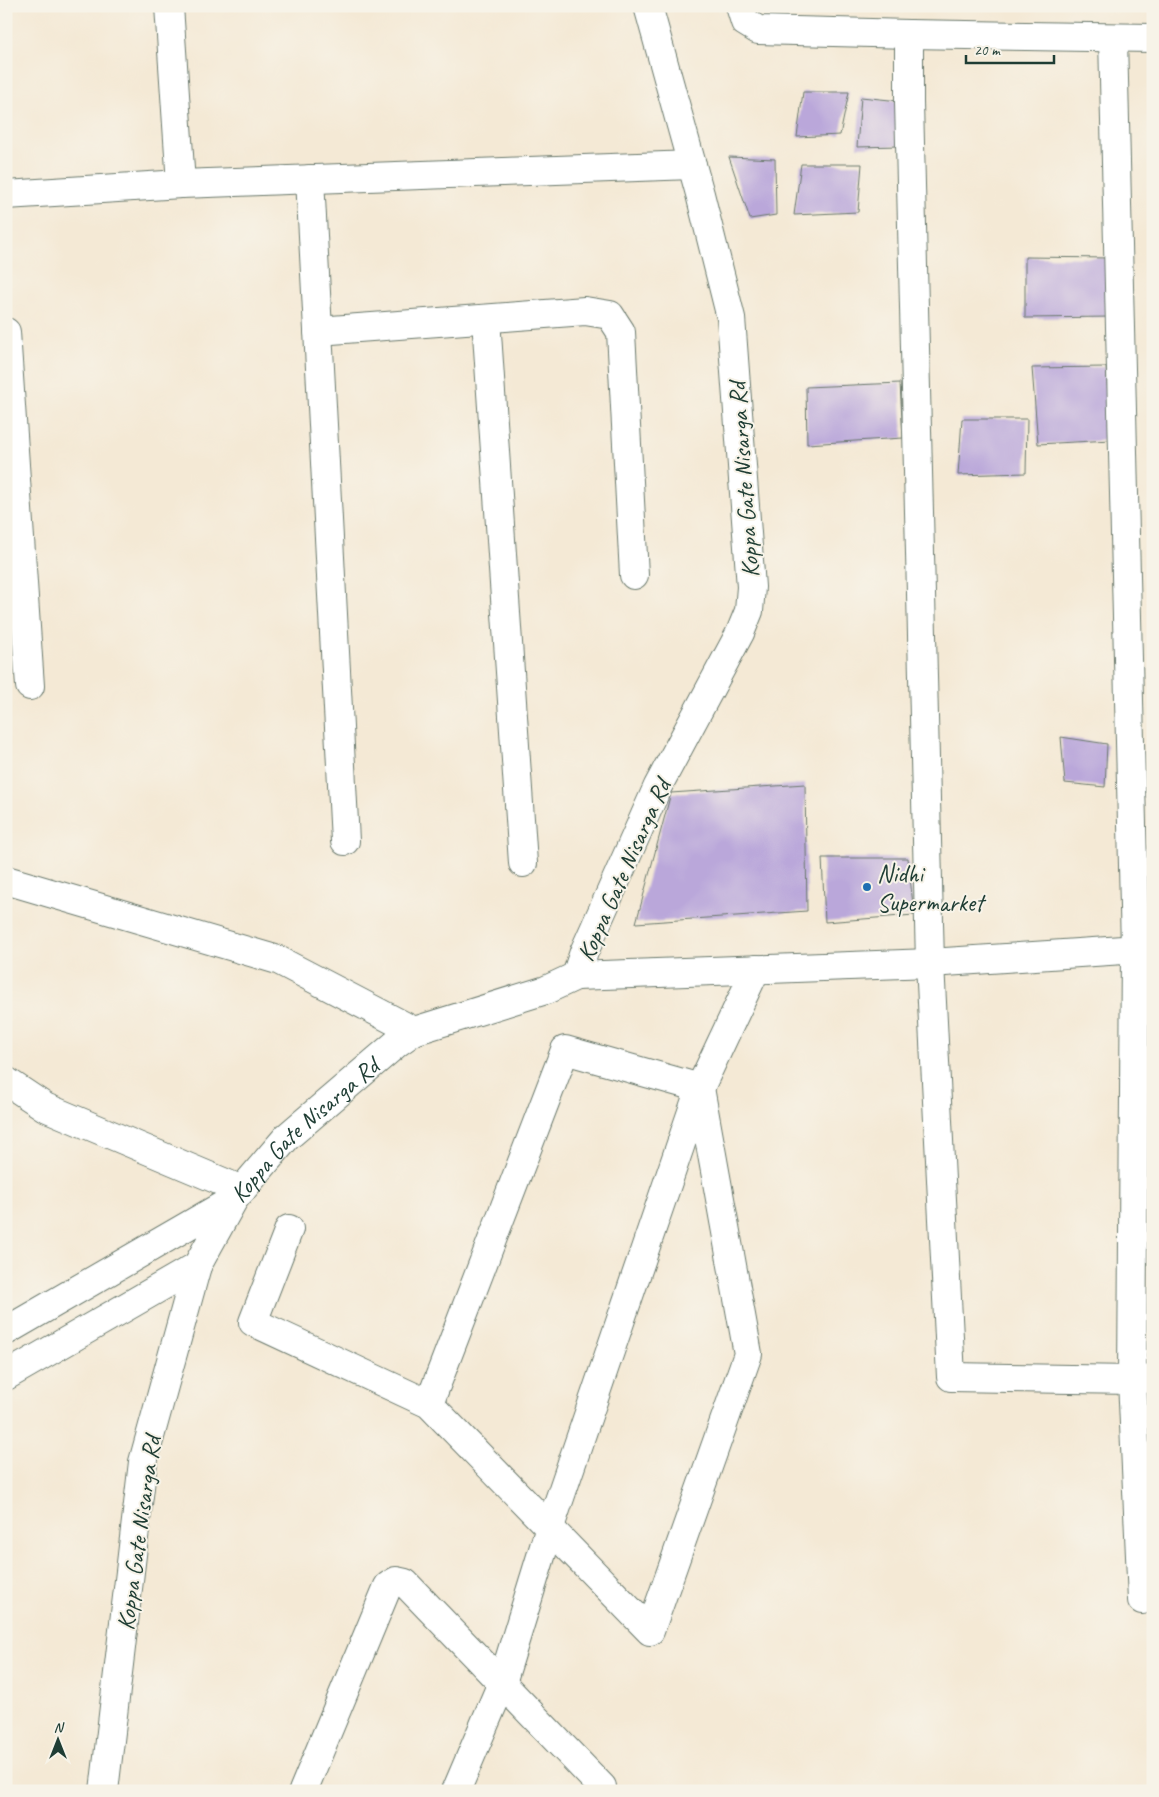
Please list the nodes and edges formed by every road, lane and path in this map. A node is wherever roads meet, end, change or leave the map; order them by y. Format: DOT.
graph roads {
  1 [pos="169,6"];
  2 [pos="648,6"];
  3 [pos="740,6"];
  4 [pos="909,34"];
  5 [pos="1113,38"];
  6 [pos="1153,38"];
  7 [pos="692,165"];
  8 [pos="310,179"];
  9 [pos="181,184"];
  10 [pos="6,195"];
  11 [pos="486,319"];
  12 [pos="318,331"];
  13 [pos="6,332"];
  14 [pos="634,575"];
  15 [pos="30,686"];
  16 [pos="345,841"];
  17 [pos="523,863"];
  18 [pos="6,880"];
  19 [pos="1144,948"];
  20 [pos="930,963"];
  21 [pos="756,969"];
  22 [pos="576,976"];
  23 [pos="414,1031"];
  24 [pos="6,1081"];
  25 [pos="700,1088"];
  26 [pos="238,1194"];
  27 [pos="289,1229"];
  28 [pos="198,1266"];
  29 [pos="6,1331"];
  30 [pos="6,1376"];
  31 [pos="1142,1379"];
  32 [pos="429,1404"];
  33 [pos="550,1528"];
  34 [pos="1142,1600"];
  35 [pos="502,1683"];
  36 [pos="602,1787"];
  37 [pos="104,1791"];
  38 [pos="303,1791"];
  39 [pos="456,1791"];
  1 -- 9 [label="street"];
  2 -- 7 [label="street, Koppa Gate Nisarga Rd"];
  3 -- 4 [label="street"];
  4 -- 5 [label="street"];
  4 -- 20 [label="street"];
  5 -- 6 [label="street"];
  5 -- 19 [label="street"];
  7 -- 8 [label="street"];
  7 -- 22 [label="street, Koppa Gate Nisarga Rd"];
  8 -- 9 [label="street"];
  8 -- 12 [label="street"];
  9 -- 10 [label="street"];
  11 -- 12 [label="street"];
  11 -- 14 [label="street"];
  11 -- 17 [label="street"];
  12 -- 16 [label="street"];
  13 -- 15 [label="street"];
  18 -- 23 [label="street"];
  19 -- 20 [label="street"];
  19 -- 31 [label="street"];
  20 -- 21 [label="street"];
  20 -- 31 [label="street"];
  21 -- 22 [label="street"];
  21 -- 25 [label="street"];
  22 -- 23 [label="street, Koppa Gate Nisarga Rd"];
  23 -- 26 [label="street, Koppa Gate Nisarga Rd"];
  24 -- 26 [label="street"];
  25 -- 32 [label="street"];
  25 -- 33 [label="street"];
  25 -- 33 [label="street"];
  26 -- 28 [label="street, Koppa Gate Nisarga Rd"];
  26 -- 29 [label="street"];
  27 -- 32 [label="street"];
  28 -- 30 [label="street"];
  28 -- 37 [label="street, Koppa Gate Nisarga Rd"];
  31 -- 34 [label="street"];
  32 -- 33 [label="street"];
  33 -- 35 [label="street"];
  35 -- 36 [label="street"];
  35 -- 38 [label="street"];
  35 -- 39 [label="street"];
}
